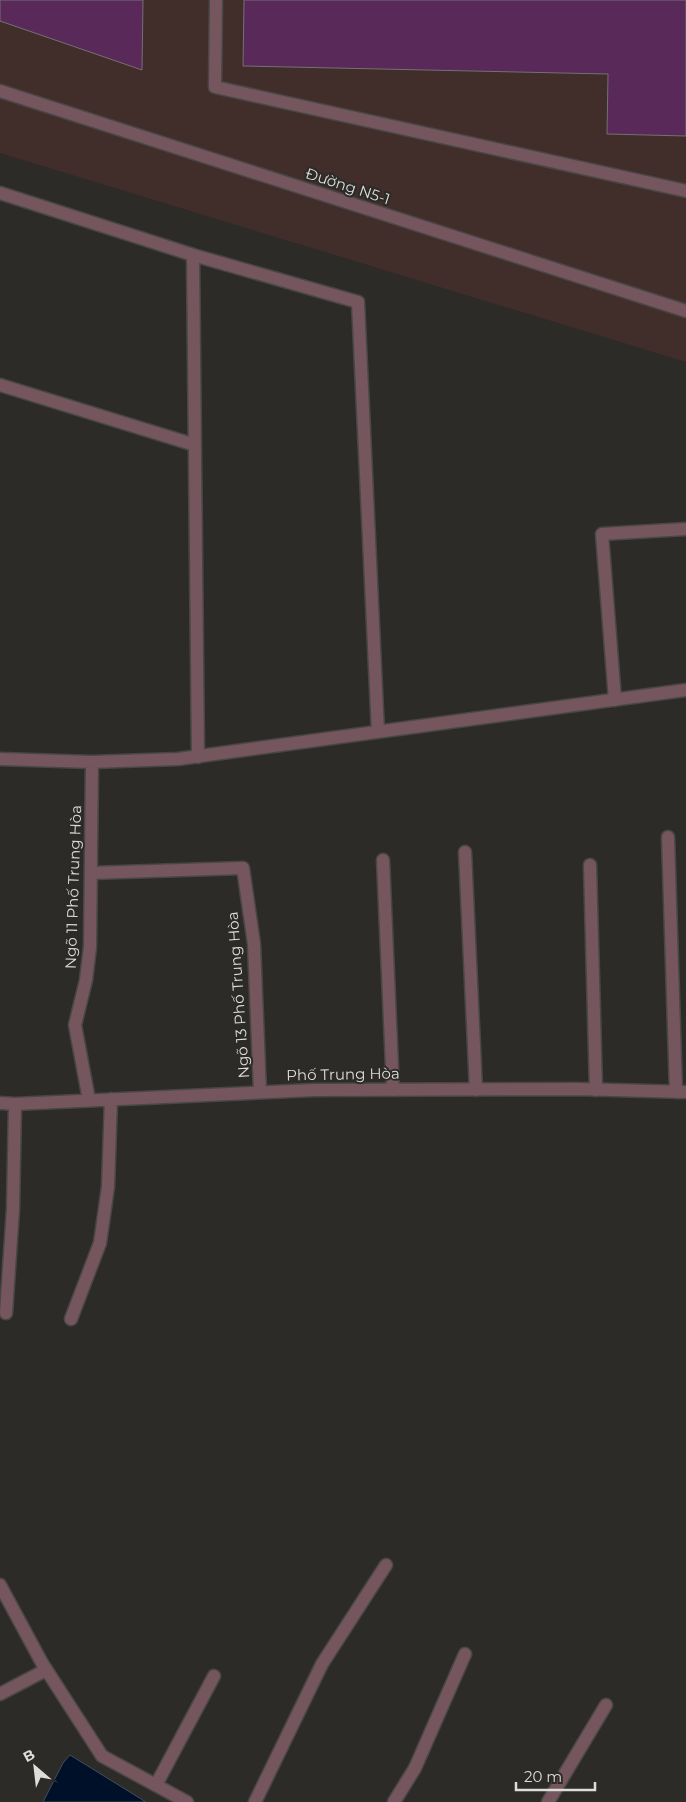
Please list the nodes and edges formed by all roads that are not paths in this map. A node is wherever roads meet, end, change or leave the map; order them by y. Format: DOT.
graph roads {
  1 [pos="216,0"];
  2 [pos="0,92"];
  3 [pos="686,191"];
  4 [pos="0,193"];
  5 [pos="194,255"];
  6 [pos="686,311"];
  7 [pos="0,385"];
  8 [pos="195,445"];
  9 [pos="686,529"];
  10 [pos="686,690"];
  11 [pos="615,700"];
  12 [pos="378,732"];
  13 [pos="198,756"];
  14 [pos="0,759"];
  15 [pos="92,762"];
  16 [pos="668,837"];
  17 [pos="465,852"];
  18 [pos="383,860"];
  19 [pos="590,865"];
  20 [pos="90,872"];
  21 [pos="393,1090"];
  22 [pos="476,1090"];
  23 [pos="596,1090"];
  24 [pos="260,1092"];
  25 [pos="681,1092"];
  26 [pos="111,1099"];
  27 [pos="89,1100"];
  28 [pos="0,1103"];
  29 [pos="15,1104"];
  30 [pos="6,1312"];
  31 [pos="71,1319"];
  32 [pos="386,1565"];
  33 [pos="0,1585"];
  34 [pos="465,1654"];
  35 [pos="46,1670"];
  36 [pos="214,1676"];
  37 [pos="0,1694"];
  38 [pos="606,1706"];
  39 [pos="156,1785"];
  40 [pos="187,1802"];
  41 [pos="255,1802"];
  42 [pos="394,1802"];
  43 [pos="548,1802"];
  1 -- 3 [label="street"];
  2 -- 6 [label="street, Đường N5-1"];
  4 -- 5 [label="street"];
  5 -- 8 [label="street"];
  5 -- 12 [label="street"];
  7 -- 8 [label="street"];
  8 -- 13 [label="street"];
  9 -- 11 [label="street"];
  10 -- 11 [label="street"];
  11 -- 12 [label="street"];
  12 -- 13 [label="street"];
  13 -- 15 [label="street"];
  14 -- 15 [label="street"];
  15 -- 20 [label="street, Ngõ 11 Phố Trung Hòa"];
  16 -- 25 [label="street"];
  17 -- 22 [label="street"];
  18 -- 21 [label="street"];
  19 -- 23 [label="street"];
  20 -- 24 [label="street, Ngõ 13 Phố Trung Hòa"];
  20 -- 27 [label="street, Ngõ 11 Phố Trung Hòa"];
  21 -- 22 [label="street, Phố Trung Hòa"];
  21 -- 24 [label="street, Phố Trung Hòa"];
  22 -- 23 [label="street, Phố Trung Hòa"];
  23 -- 25 [label="street, Phố Trung Hòa"];
  24 -- 26 [label="street, Phố Trung Hòa"];
  26 -- 27 [label="street, Phố Trung Hòa"];
  26 -- 31 [label="street"];
  27 -- 29 [label="street, Phố Trung Hòa"];
  28 -- 29 [label="street, Phố Trung Hòa"];
  29 -- 30 [label="street"];
  32 -- 41 [label="street"];
  33 -- 35 [label="street"];
  34 -- 42 [label="street"];
  35 -- 37 [label="street"];
  35 -- 39 [label="street"];
  36 -- 39 [label="street"];
  38 -- 43 [label="street"];
  39 -- 40 [label="street"];
}
